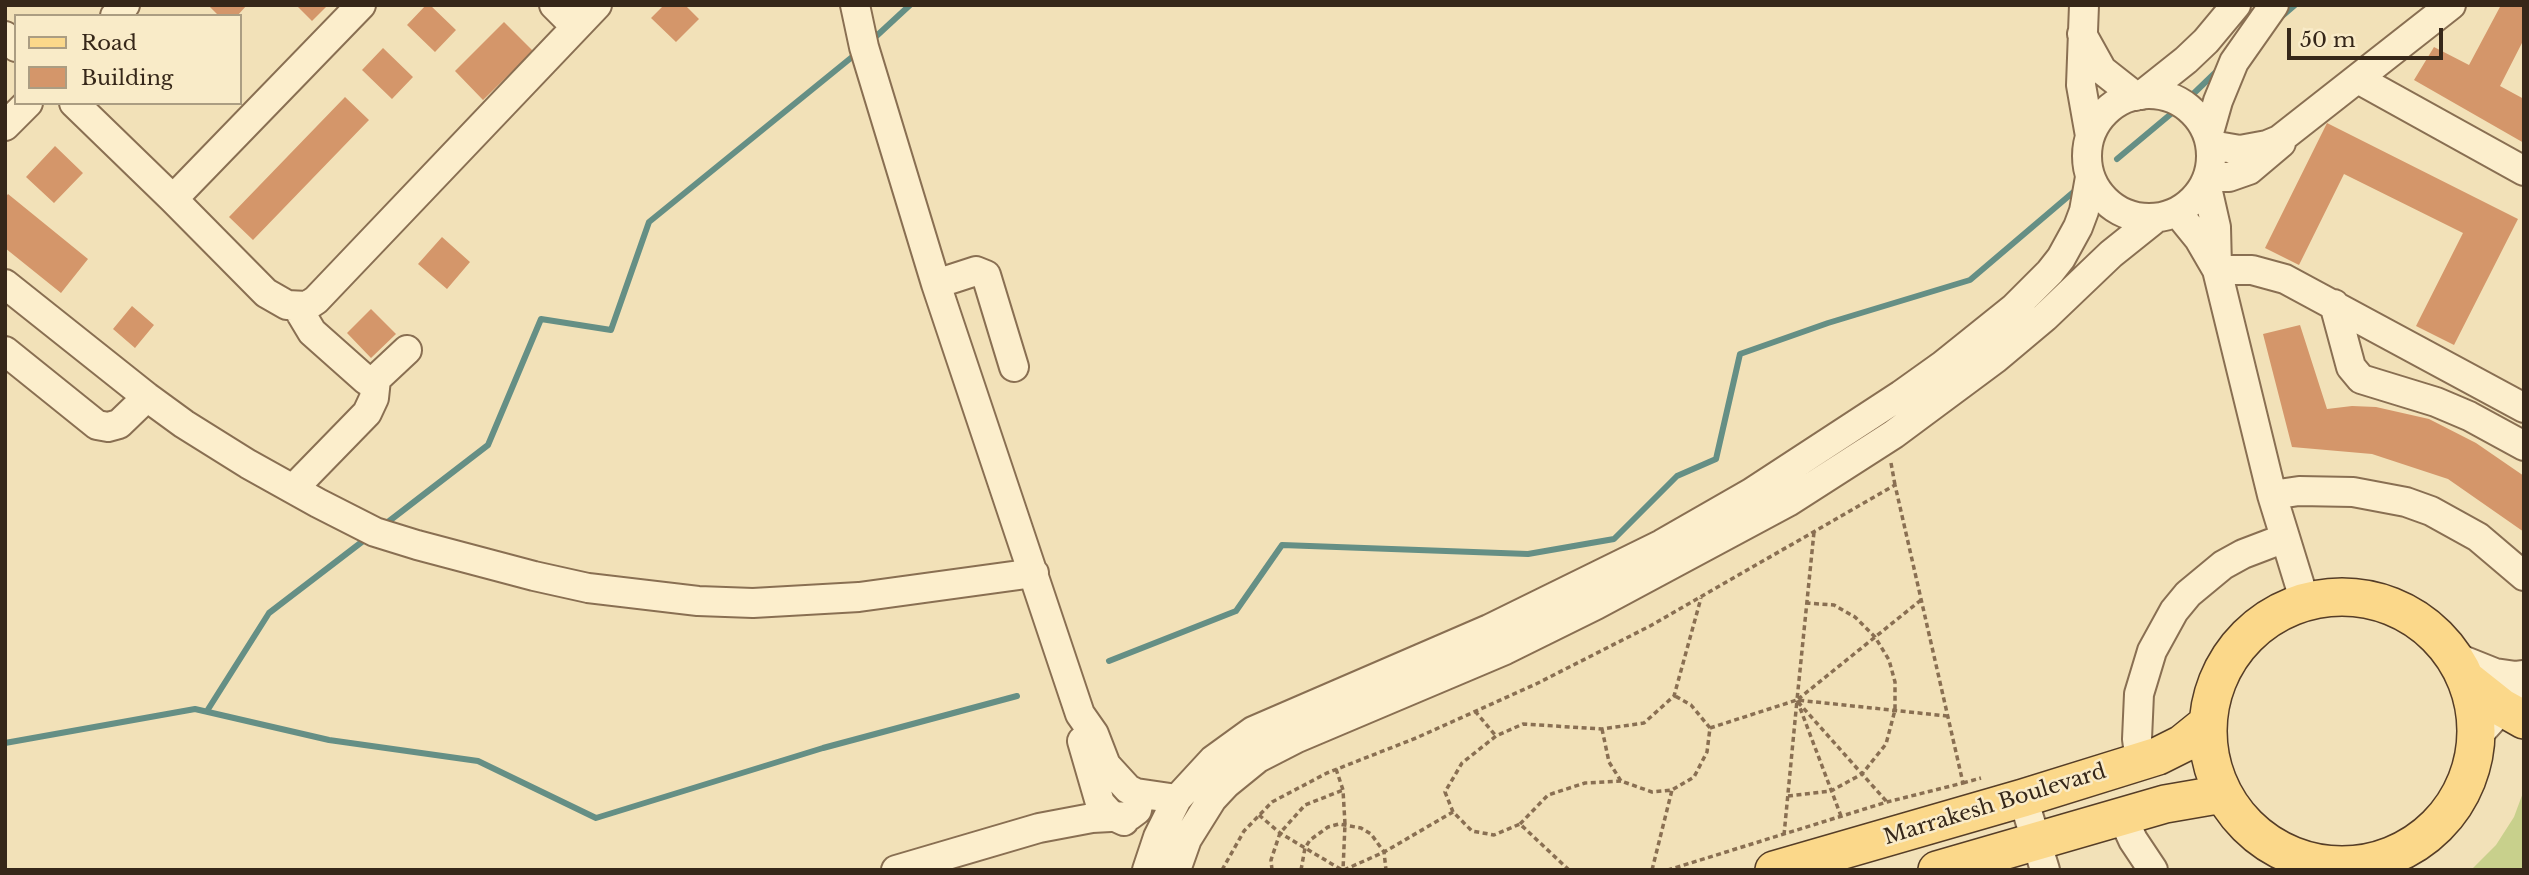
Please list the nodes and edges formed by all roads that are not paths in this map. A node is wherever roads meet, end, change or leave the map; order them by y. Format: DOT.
graph roads {
  1 [pos="361,5"];
  2 [pos="554,5"];
  3 [pos="597,5"];
  4 [pos="855,5"];
  5 [pos="2084,5"];
  6 [pos="2236,5"];
  7 [pos="2274,5"];
  8 [pos="2451,5"];
  9 [pos="576,27"];
  10 [pos="2082,34"];
  11 [pos="2358,79"];
  12 [pos="2139,95"];
  13 [pos="26,105"];
  14 [pos="76,105"];
  15 [pos="5,126"];
  16 [pos="2289,133"];
  17 [pos="2090,136"];
  18 [pos="2210,141"];
  19 [pos="2524,171"];
  20 [pos="2090,177"];
  21 [pos="2207,180"];
  22 [pos="173,199"];
  23 [pos="2167,215"];
  24 [pos="2217,270"];
  25 [pos="5,284"];
  26 [pos="936,284"];
  27 [pos="2334,304"];
  28 [pos="297,307"];
  29 [pos="407,350"];
  30 [pos="5,351"];
  31 [pos="1014,367"];
  32 [pos="376,379"];
  33 [pos="147,397"];
  34 [pos="2524,408"];
  35 [pos="2524,446"];
  36 [pos="293,489"];
  37 [pos="2272,495"];
  38 [pos="2285,538"];
  39 [pos="1034,573"];
  40 [pos="2524,576"];
  41 [pos="2305,603"];
  42 [pos="2461,669"];
  43 [pos="2524,675"];
  44 [pos="2516,704"];
  45 [pos="1080,714"];
  46 [pos="2208,723"];
  47 [pos="2477,736"];
  48 [pos="2140,761"];
  49 [pos="1132,791"];
  50 [pos="2223,794"];
  51 [pos="2023,798"];
  52 [pos="1177,799"];
  53 [pos="1106,808"];
  54 [pos="2122,816"];
  55 [pos="2040,855"];
  56 [pos="1151,860"];
  57 [pos="2388,865"];
  58 [pos="896,870"];
  59 [pos="1176,870"];
  60 [pos="1774,870"];
  61 [pos="1937,870"];
  62 [pos="2153,870"];
  1 -- 22 [label="street"];
  2 -- 9 [label="street"];
  3 -- 9 [label="street"];
  4 -- 26 [label="street"];
  5 -- 10 [label="street"];
  6 -- 12 [label="street"];
  7 -- 18 [label="street"];
  8 -- 11 [label="street"];
  9 -- 28 [label="street"];
  10 -- 12 [label="street"];
  10 -- 17 [label="street"];
  11 -- 16 [label="street"];
  11 -- 19 [label="street"];
  12 -- 17 [label="street"];
  12 -- 18 [label="street"];
  13 -- 15 [label="street"];
  14 -- 22 [label="street"];
  16 -- 18 [label="street"];
  16 -- 21 [label="street"];
  17 -- 20 [label="street"];
  18 -- 21 [label="street"];
  20 -- 23 [label="street"];
  20 -- 52 [label="street"];
  21 -- 23 [label="street"];
  21 -- 24 [label="street"];
  22 -- 28 [label="street"];
  23 -- 24 [label="street"];
  23 -- 59 [label="street"];
  24 -- 27 [label="street"];
  24 -- 37 [label="street"];
  25 -- 33 [label="street"];
  26 -- 31 [label="street"];
  26 -- 39 [label="street"];
  27 -- 34 [label="street"];
  27 -- 35 [label="street"];
  28 -- 32 [label="street"];
  29 -- 32 [label="street"];
  30 -- 33 [label="street"];
  32 -- 36 [label="street"];
  33 -- 36 [label="street"];
  36 -- 39 [label="street"];
  37 -- 38 [label="street"];
  37 -- 40 [label="street"];
  38 -- 41 [label="street"];
  38 -- 48 [label="street"];
  39 -- 45 [label="street"];
  41 -- 42 [label="main road"];
  41 -- 46 [label="main road"];
  42 -- 43 [label="street"];
  42 -- 44 [label="main road"];
  42 -- 47 [label="main road"];
  44 -- 47 [label="street"];
  45 -- 49 [label="street"];
  45 -- 53 [label="street"];
  46 -- 48 [label="main road, Marrakesh Boulevard"];
  46 -- 50 [label="main road"];
  47 -- 57 [label="main road"];
  48 -- 51 [label="main road, Marrakesh Boulevard"];
  49 -- 52 [label="street"];
  49 -- 53 [label="street"];
  50 -- 54 [label="main road"];
  50 -- 57 [label="main road"];
  51 -- 55 [label="street"];
  51 -- 60 [label="main road, Marrakesh Boulevard"];
  52 -- 56 [label="street"];
  53 -- 56 [label="street"];
  53 -- 58 [label="street"];
  54 -- 55 [label="main road"];
  54 -- 62 [label="street"];
  55 -- 61 [label="main road"];
}
